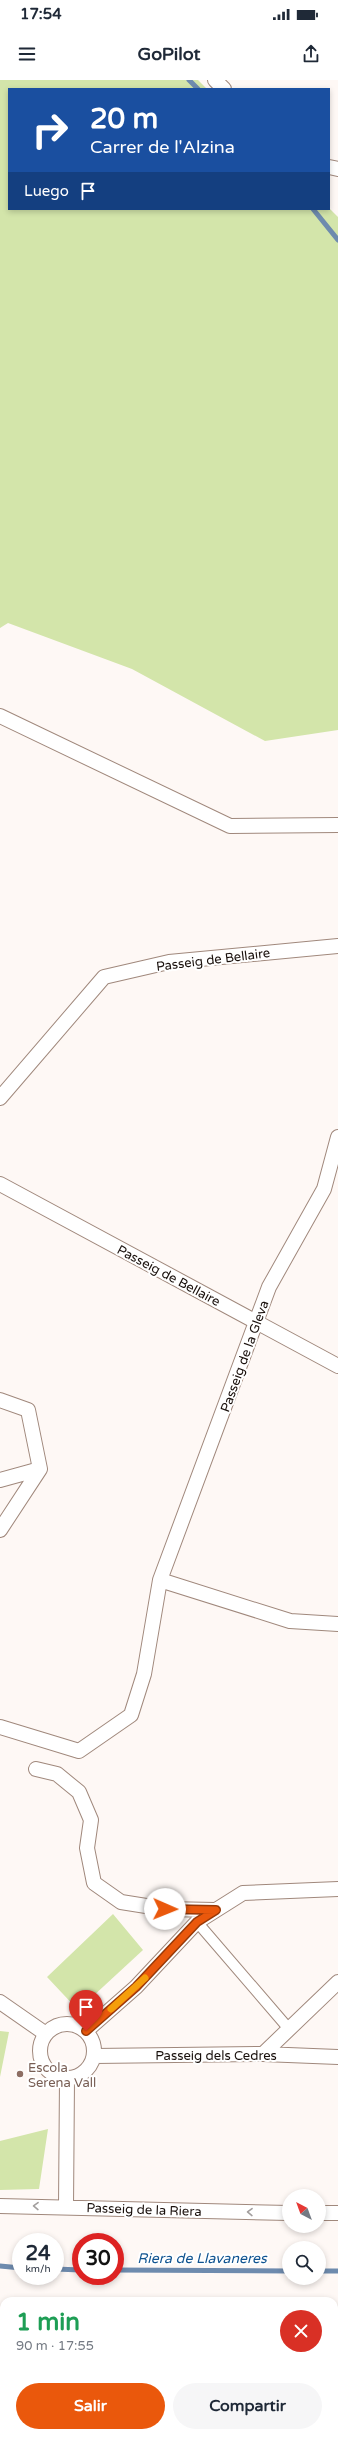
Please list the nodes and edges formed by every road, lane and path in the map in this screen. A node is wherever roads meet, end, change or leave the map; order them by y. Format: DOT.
graph roads {
  1 [pos="215,80"];
  2 [pos="223,88"];
  3 [pos="0,716"];
  4 [pos="338,824"];
  5 [pos="338,946"];
  6 [pos="0,1098"];
  7 [pos="338,1137"];
  8 [pos="0,1184"];
  9 [pos="257,1322"];
  10 [pos="338,1366"];
  11 [pos="0,1400"];
  12 [pos="40,1469"];
  13 [pos="0,1480"];
  14 [pos="0,1530"];
  15 [pos="160,1580"];
  16 [pos="338,1624"];
  17 [pos="0,1727"];
  18 [pos="36,1769"];
  19 [pos="338,1889"];
  20 [pos="216,1910"];
  21 [pos="197,1922"];
  22 [pos="338,1982"];
  23 [pos="0,2002"];
  24 [pos="289,2029"];
  25 [pos="86,2031"];
  26 [pos="46,2034"];
  27 [pos="263,2054"];
  28 [pos="95,2056"];
  29 [pos="338,2057"];
  30 [pos="67,2079"];
  31 [pos="0,2206"];
  32 [pos="66,2207"];
  33 [pos="282,2213"];
  34 [pos="326,2213"];
  35 [pos="338,2213"];
  1 -- 2 [label="street"];
  3 -- 4 [label="street"];
  5 -- 6 [label="street, Passeig de Bellaire"];
  7 -- 9 [label="street, Passeig de la Gleva"];
  8 -- 9 [label="street, Passeig de Bellaire"];
  9 -- 10 [label="street, Passeig de Bellaire"];
  9 -- 15 [label="street, Passeig de la Gleva"];
  11 -- 12 [label="street"];
  12 -- 13 [label="street"];
  12 -- 14 [label="street"];
  15 -- 16 [label="street"];
  15 -- 17 [label="street, Passeig de la Gleva"];
  18 -- 20 [label="street"];
  19 -- 20 [label="street"];
  20 -- 21 [label="street"];
  21 -- 24 [label="street"];
  21 -- 25 [label="street"];
  22 -- 24 [label="street"];
  23 -- 26 [label="street"];
  24 -- 27 [label="street"];
  25 -- 26 [label="street"];
  25 -- 28 [label="street"];
  26 -- 30 [label="street"];
  27 -- 28 [label="street, Passeig dels Cedres"];
  27 -- 29 [label="street, Passeig dels Cedres"];
  28 -- 30 [label="street"];
  30 -- 32 [label="street"];
  32 -- 31 [label="street, Passeig de la Riera, one-way"];
  33 -- 32 [label="street, Passeig de la Riera, one-way"];
  34 -- 35 [label="street"];
}
